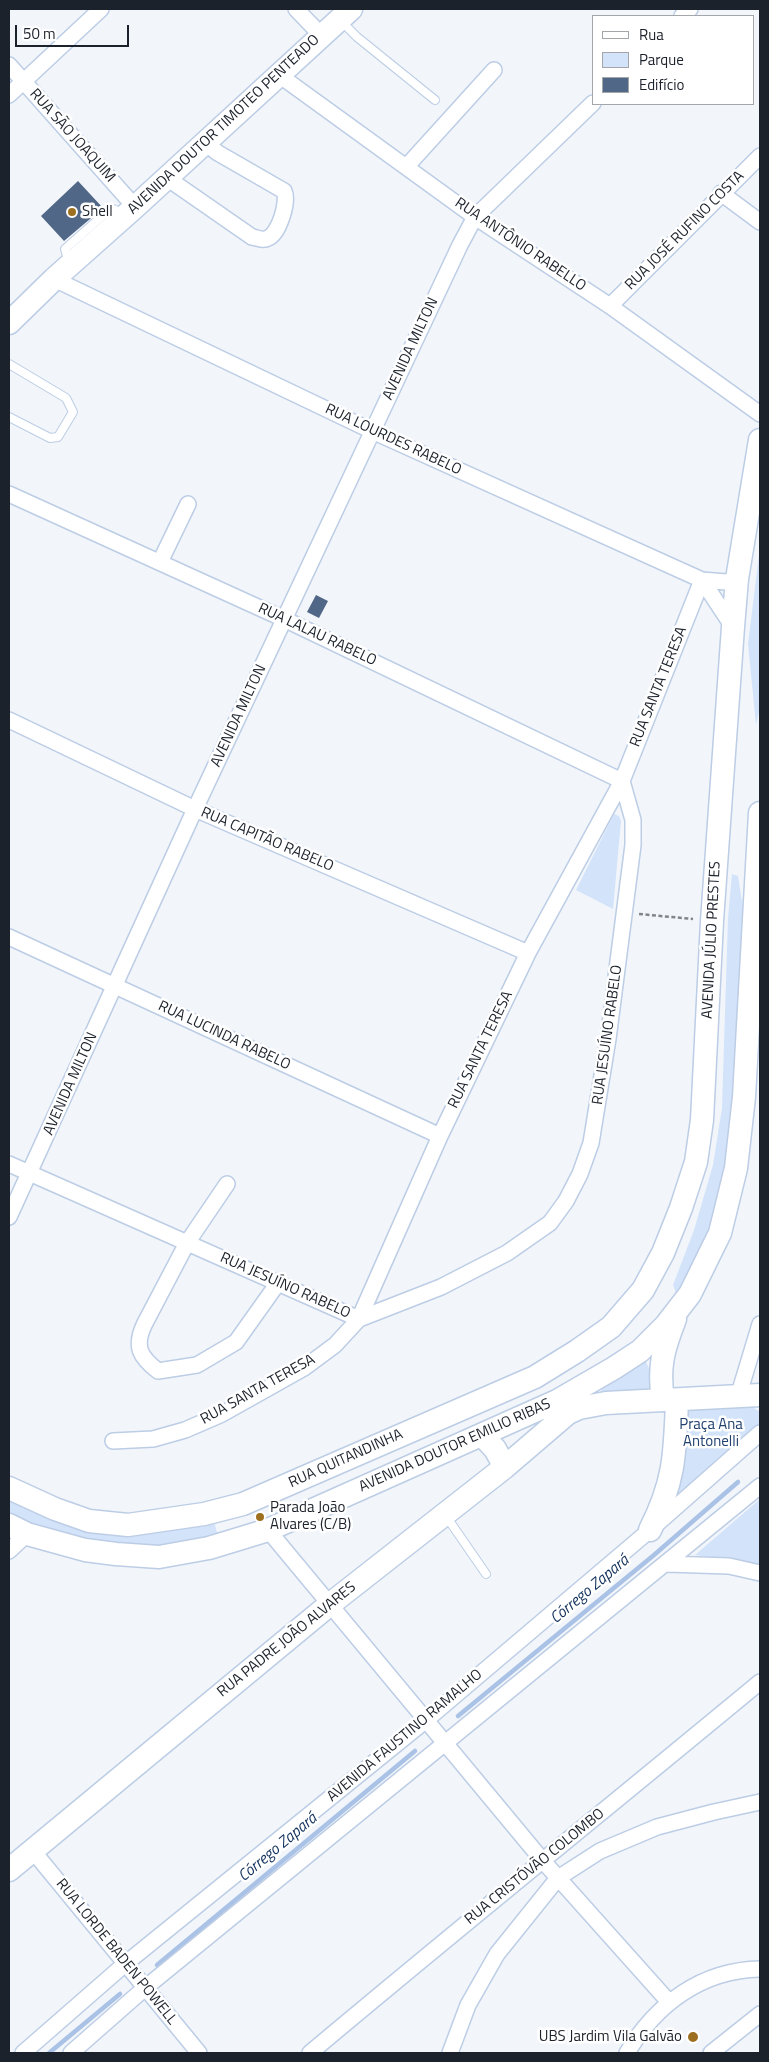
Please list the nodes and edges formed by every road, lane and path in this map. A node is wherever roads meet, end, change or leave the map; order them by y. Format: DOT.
graph roads {
  1 [pos="101,9"];
  2 [pos="296,9"];
  3 [pos="345,14"];
  4 [pos="322,36"];
  5 [pos="9,65"];
  6 [pos="494,70"];
  7 [pos="279,75"];
  8 [pos="23,81"];
  9 [pos="9,95"];
  10 [pos="435,100"];
  11 [pos="592,104"];
  12 [pos="205,143"];
  13 [pos="760,156"];
  14 [pos="407,166"];
  15 [pos="167,178"];
  16 [pos="721,194"];
  17 [pos="131,211"];
  18 [pos="475,217"];
  19 [pos="760,222"];
  20 [pos="62,272"];
  21 [pos="610,306"];
  22 [pos="9,323"];
  23 [pos="9,364"];
  24 [pos="760,414"];
  25 [pos="9,417"];
  26 [pos="372,431"];
  27 [pos="760,440"];
  28 [pos="9,494"];
  29 [pos="188,504"];
  30 [pos="160,562"];
  31 [pos="738,579"];
  32 [pos="702,580"];
  33 [pos="284,619"];
  34 [pos="733,627"];
  35 [pos="9,720"];
  36 [pos="622,781"];
  37 [pos="195,809"];
  38 [pos="760,813"];
  39 [pos="759,853"];
  40 [pos="625,913"];
  41 [pos="712,921"];
  42 [pos="757,921"];
  43 [pos="9,937"];
  44 [pos="528,954"];
  45 [pos="115,986"];
  46 [pos="440,1136"];
  47 [pos="9,1164"];
  48 [pos="30,1174"];
  49 [pos="227,1184"];
  50 [pos="9,1217"];
  51 [pos="187,1243"];
  52 [pos="278,1283"];
  53 [pos="679,1310"];
  54 [pos="359,1319"];
  55 [pos="760,1324"];
  56 [pos="535,1377"];
  57 [pos="749,1396"];
  58 [pos="670,1400"];
  59 [pos="760,1406"];
  60 [pos="562,1407"];
  61 [pos="760,1433"];
  62 [pos="482,1435"];
  63 [pos="113,1441"];
  64 [pos="505,1467"];
  65 [pos="760,1486"];
  66 [pos="9,1488"];
  67 [pos="445,1514"];
  68 [pos="18,1530"];
  69 [pos="268,1530"];
  70 [pos="650,1530"];
  71 [pos="9,1551"];
  72 [pos="667,1564"];
  73 [pos="760,1573"];
  74 [pos="486,1574"];
  75 [pos="329,1605"];
  76 [pos="760,1682"];
  77 [pos="425,1720"];
  78 [pos="446,1743"];
  79 [pos="760,1802"];
  80 [pos="33,1851"];
  81 [pos="543,1862"];
  82 [pos="9,1870"];
  83 [pos="558,1878"];
  84 [pos="125,1964"];
  85 [pos="760,1968"];
  86 [pos="146,1988"];
  87 [pos="669,2002"];
  88 [pos="760,2014"];
  89 [pos="22,2053"];
  90 [pos="71,2053"];
  91 [pos="199,2053"];
  92 [pos="310,2053"];
  93 [pos="450,2053"];
  94 [pos="627,2053"];
  95 [pos="711,2053"];
  1 -- 8 [label="street"];
  2 -- 4 [label="street"];
  3 -- 4 [label="main road, AVENIDA DOUTOR TIMOTEO PENTEADO"];
  3 -- 10 [label="lane"];
  4 -- 7 [label="main road, AVENIDA DOUTOR TIMOTEO PENTEADO"];
  5 -- 8 [label="street, RUA SÃO JOAQUIM"];
  6 -- 14 [label="street"];
  7 -- 12 [label="main road, AVENIDA DOUTOR TIMOTEO PENTEADO"];
  7 -- 14 [label="street, RUA ANTÔNIO RABELLO"];
  8 -- 9 [label="street"];
  8 -- 17 [label="street, RUA SÃO JOAQUIM"];
  11 -- 18 [label="street"];
  12 -- 15 [label="main road, AVENIDA DOUTOR TIMOTEO PENTEADO"];
  12 -- 15 [label="street"];
  13 -- 16 [label="street, RUA JOSÉ RUFINO COSTA"];
  14 -- 18 [label="street, RUA ANTÔNIO RABELLO"];
  15 -- 17 [label="main road, AVENIDA DOUTOR TIMOTEO PENTEADO"];
  16 -- 19 [label="street"];
  16 -- 21 [label="street, RUA JOSÉ RUFINO COSTA"];
  17 -- 20 [label="main road, AVENIDA DOUTOR TIMOTEO PENTEADO"];
  18 -- 21 [label="street, RUA ANTÔNIO RABELLO"];
  18 -- 26 [label="street, AVENIDA MILTON"];
  20 -- 22 [label="main road, AVENIDA DOUTOR TIMOTEO PENTEADO"];
  20 -- 26 [label="street, RUA LOURDES RABELO"];
  21 -- 24 [label="street, RUA ANTÔNIO RABELLO"];
  23 -- 25 [label="lane"];
  26 -- 32 [label="street, RUA LOURDES RABELO"];
  26 -- 33 [label="street, AVENIDA MILTON"];
  27 -- 31 [label="main road, AVENIDA JÚLIO PRESTES"];
  28 -- 30 [label="street, RUA LALAU RABELO"];
  29 -- 30 [label="street"];
  30 -- 33 [label="street, RUA LALAU RABELO"];
  31 -- 32 [label="street, RUA LOURDES RABELO"];
  31 -- 34 [label="main road, AVENIDA JÚLIO PRESTES"];
  32 -- 34 [label="street"];
  32 -- 36 [label="street, RUA SANTA TERESA"];
  33 -- 36 [label="street, RUA LALAU RABELO"];
  33 -- 37 [label="street, AVENIDA MILTON"];
  34 -- 41 [label="main road, AVENIDA JÚLIO PRESTES"];
  35 -- 37 [label="street, RUA CAPITÃO RABELO"];
  36 -- 40 [label="street, RUA JESUÍNO RABELO"];
  36 -- 44 [label="street, RUA SANTA TERESA"];
  37 -- 44 [label="street, RUA CAPITÃO RABELO"];
  37 -- 45 [label="street, AVENIDA MILTON"];
  38 -- 39 [label="main road"];
  39 -- 42 [label="main road"];
  40 -- 41 [label="path"];
  40 -- 54 [label="street, RUA JESUÍNO RABELO"];
  41 -- 56 [label="main road, AVENIDA JÚLIO PRESTES"];
  42 -- 53 [label="main road"];
  43 -- 45 [label="street, RUA LUCINDA RABELO"];
  44 -- 46 [label="street, RUA SANTA TERESA"];
  45 -- 46 [label="street, RUA LUCINDA RABELO"];
  45 -- 48 [label="street, AVENIDA MILTON"];
  46 -- 54 [label="street, RUA SANTA TERESA"];
  47 -- 48 [label="street, RUA JESUÍNO RABELO"];
  48 -- 50 [label="street, AVENIDA MILTON"];
  48 -- 51 [label="street, RUA JESUÍNO RABELO"];
  49 -- 51 [label="street"];
  51 -- 52 [label="street, RUA JESUÍNO RABELO"];
  51 -- 52 [label="street"];
  52 -- 54 [label="street, RUA JESUÍNO RABELO"];
  53 -- 58 [label="main road"];
  53 -- 60 [label="main road"];
  54 -- 63 [label="street, RUA SANTA TERESA"];
  55 -- 57 [label="street"];
  56 -- 60 [label="main road, AVENIDA DOUTOR EMILIO RIBAS"];
  56 -- 66 [label="main road, RUA QUITANDINHA"];
  57 -- 58 [label="main road, AVENIDA DOUTOR EMILIO RIBAS"];
  57 -- 59 [label="main road, AVENIDA DOUTOR EMILIO RIBAS"];
  58 -- 60 [label="main road, AVENIDA DOUTOR EMILIO RIBAS"];
  58 -- 70 [label="main road"];
  60 -- 62 [label="main road, AVENIDA DOUTOR EMILIO RIBAS"];
  60 -- 64 [label="main road, RUA PADRE JOÃO ALVARES"];
  61 -- 70 [label="street, AVENIDA FAUSTINO RAMALHO"];
  62 -- 64 [label="main road"];
  62 -- 69 [label="main road, AVENIDA DOUTOR EMILIO RIBAS"];
  64 -- 67 [label="main road, RUA PADRE JOÃO ALVARES"];
  65 -- 72 [label="street, AVENIDA FAUSTINO RAMALHO"];
  67 -- 74 [label="lane"];
  67 -- 75 [label="main road, RUA PADRE JOÃO ALVARES"];
  68 -- 69 [label="main road, AVENIDA DOUTOR EMILIO RIBAS"];
  68 -- 71 [label="street"];
  69 -- 75 [label="street"];
  70 -- 77 [label="street, AVENIDA FAUSTINO RAMALHO"];
  72 -- 73 [label="street"];
  72 -- 78 [label="street, AVENIDA FAUSTINO RAMALHO"];
  75 -- 77 [label="street"];
  75 -- 80 [label="main road, RUA PADRE JOÃO ALVARES"];
  76 -- 81 [label="street, RUA CRISTÓVÃO COLOMBO"];
  77 -- 78 [label="street"];
  77 -- 84 [label="street, AVENIDA FAUSTINO RAMALHO"];
  78 -- 81 [label="street"];
  78 -- 86 [label="street, AVENIDA FAUSTINO RAMALHO"];
  79 -- 83 [label="street"];
  80 -- 82 [label="main road, RUA PADRE JOÃO ALVARES"];
  80 -- 84 [label="street, RUA LORDE BADEN POWELL"];
  81 -- 83 [label="street"];
  81 -- 92 [label="street, RUA CRISTÓVÃO COLOMBO"];
  83 -- 87 [label="street"];
  83 -- 93 [label="street"];
  84 -- 86 [label="street, RUA LORDE BADEN POWELL"];
  84 -- 89 [label="street, AVENIDA FAUSTINO RAMALHO"];
  85 -- 87 [label="street"];
  86 -- 90 [label="street, AVENIDA FAUSTINO RAMALHO"];
  86 -- 91 [label="street, RUA LORDE BADEN POWELL"];
  87 -- 94 [label="street"];
  88 -- 95 [label="street"];
}
